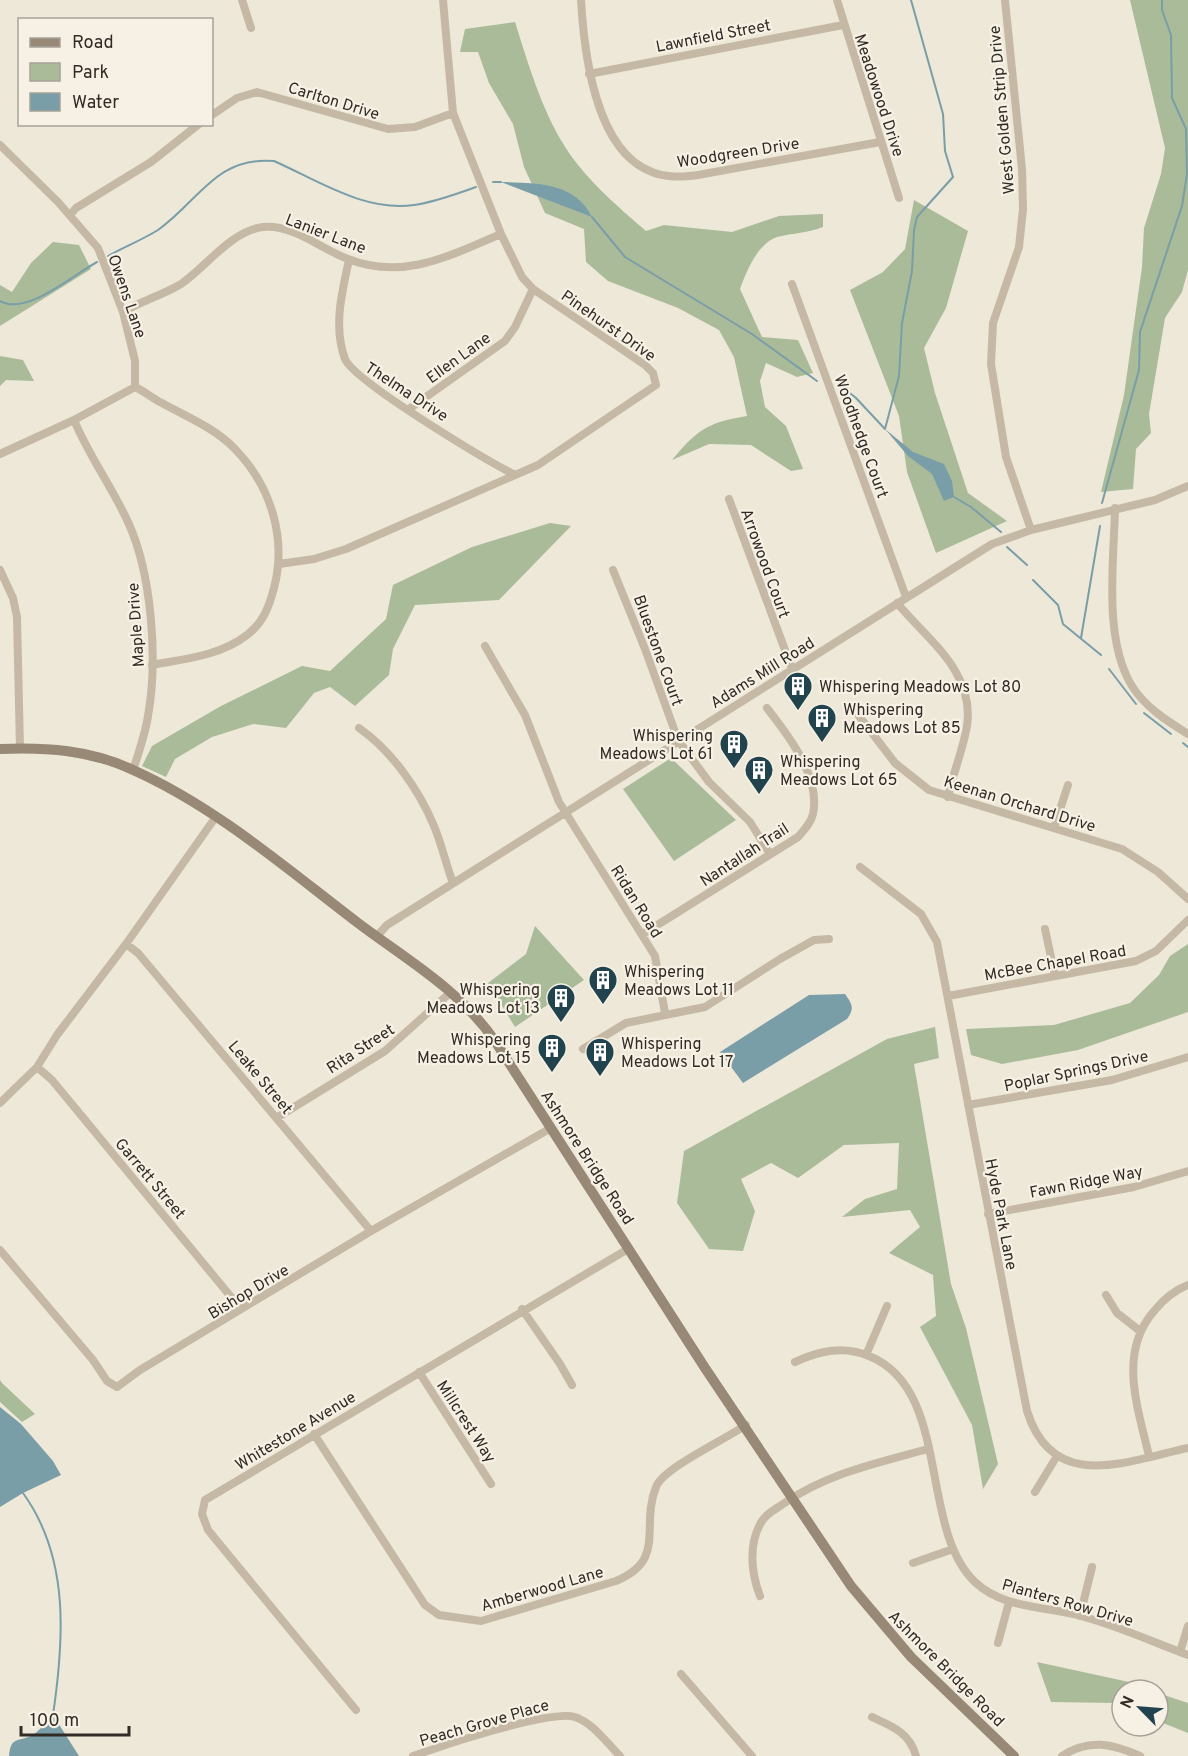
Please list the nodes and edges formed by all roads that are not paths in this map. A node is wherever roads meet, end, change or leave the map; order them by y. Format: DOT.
graph roads {
  1 [pos="443,0"];
  2 [pos="581,0"];
  3 [pos="837,0"];
  4 [pos="1005,0"];
  5 [pos="245,1"];
  6 [pos="843,25"];
  7 [pos="251,28"];
  8 [pos="589,74"];
  9 [pos="453,113"];
  10 [pos="213,114"];
  11 [pos="196,126"];
  12 [pos="880,142"];
  13 [pos="0,145"];
  14 [pos="899,198"];
  15 [pos="70,216"];
  16 [pos="501,234"];
  17 [pos="349,260"];
  18 [pos="792,284"];
  19 [pos="533,289"];
  20 [pos="123,312"];
  21 [pos="135,387"];
  22 [pos="410,409"];
  23 [pos="74,420"];
  24 [pos="0,453"];
  25 [pos="515,475"];
  26 [pos="1188,486"];
  27 [pos="729,499"];
  28 [pos="1115,508"];
  29 [pos="1031,530"];
  30 [pos="279,564"];
  31 [pos="0,570"];
  32 [pos="613,570"];
  33 [pos="906,597"];
  34 [pos="897,603"];
  35 [pos="484,646"];
  36 [pos="152,665"];
  37 [pos="792,669"];
  38 [pos="767,708"];
  39 [pos="859,716"];
  40 [pos="359,728"];
  41 [pos="1188,734"];
  42 [pos="678,740"];
  43 [pos="20,748"];
  44 [pos="0,749"];
  45 [pos="133,770"];
  46 [pos="1068,785"];
  47 [pos="948,797"];
  48 [pos="564,811"];
  49 [pos="216,818"];
  50 [pos="1054,828"];
  51 [pos="770,854"];
  52 [pos="860,867"];
  53 [pos="453,883"];
  54 [pos="1188,899"];
  55 [pos="1188,920"];
  56 [pos="1045,929"];
  57 [pos="643,934"];
  58 [pos="377,936"];
  59 [pos="830,939"];
  60 [pos="126,944"];
  61 [pos="1055,976"];
  62 [pos="452,992"];
  63 [pos="948,996"];
  64 [pos="665,1013"];
  65 [pos="583,1049"];
  66 [pos="1188,1057"];
  67 [pos="37,1067"];
  68 [pos="0,1103"];
  69 [pos="968,1105"];
  70 [pos="278,1117"];
  71 [pos="551,1128"];
  72 [pos="1188,1171"];
  73 [pos="988,1214"];
  74 [pos="371,1231"];
  75 [pos="628,1249"];
  76 [pos="0,1250"];
  77 [pos="1188,1285"];
  78 [pos="1106,1295"];
  79 [pos="887,1306"];
  80 [pos="241,1309"];
  81 [pos="522,1309"];
  82 [pos="1140,1332"];
  83 [pos="866,1355"];
  84 [pos="795,1362"];
  85 [pos="419,1372"];
  86 [pos="572,1385"];
  87 [pos="746,1425"];
  88 [pos="314,1434"];
  89 [pos="1188,1448"];
  90 [pos="928,1449"];
  91 [pos="1057,1456"];
  92 [pos="1149,1456"];
  93 [pos="491,1484"];
  94 [pos="1035,1492"];
  95 [pos="794,1497"];
  96 [pos="953,1549"];
  97 [pos="913,1563"];
  98 [pos="1092,1567"];
  99 [pos="760,1596"];
  100 [pos="1009,1602"];
  101 [pos="1080,1616"];
  102 [pos="1188,1626"];
  103 [pos="998,1642"];
  104 [pos="1184,1653"];
  105 [pos="681,1674"];
  106 [pos="356,1710"];
  107 [pos="872,1717"];
  108 [pos="413,1756"];
  109 [pos="620,1756"];
  110 [pos="752,1756"];
  111 [pos="916,1756"];
  112 [pos="1014,1756"];
  113 [pos="1062,1756"];
  114 [pos="1140,1756"];
  1 -- 9 [label="street, Pinehurst Drive"];
  2 -- 8 [label="street, Woodgreen Drive"];
  3 -- 6 [label="street, Meadowood Drive"];
  4 -- 29 [label="street, West Golden Strip Drive"];
  5 -- 7 [label="street"];
  6 -- 8 [label="street, Lawnfield Street"];
  6 -- 12 [label="street, Meadowood Drive"];
  8 -- 12 [label="street, Woodgreen Drive"];
  9 -- 10 [label="street, Carlton Drive"];
  9 -- 16 [label="street, Pinehurst Drive"];
  11 -- 15 [label="street"];
  12 -- 14 [label="street, Meadowood Drive"];
  13 -- 15 [label="street, Owens Lane"];
  15 -- 20 [label="street, Owens Lane"];
  16 -- 17 [label="street, Lanier Lane"];
  16 -- 19 [label="street, Pinehurst Drive"];
  17 -- 20 [label="street, Lanier Lane"];
  17 -- 22 [label="street, Thelma Drive"];
  18 -- 33 [label="street, Woodhedge Court"];
  19 -- 22 [label="street, Ellen Lane"];
  19 -- 25 [label="street, Pinehurst Drive"];
  20 -- 21 [label="street, Owens Lane"];
  21 -- 23 [label="street"];
  21 -- 30 [label="street"];
  22 -- 25 [label="street, Thelma Drive"];
  23 -- 24 [label="street"];
  23 -- 36 [label="street, Maple Drive"];
  25 -- 30 [label="street, Pinehurst Drive"];
  26 -- 28 [label="street, Adams Mill Road"];
  27 -- 37 [label="street, Arrowood Court"];
  28 -- 29 [label="street, Adams Mill Road"];
  28 -- 41 [label="street"];
  29 -- 33 [label="street, Adams Mill Road"];
  30 -- 36 [label="street"];
  31 -- 43 [label="street"];
  32 -- 42 [label="street, Bluestone Court"];
  33 -- 34 [label="street, Adams Mill Road"];
  34 -- 37 [label="street, Adams Mill Road"];
  34 -- 47 [label="street"];
  35 -- 48 [label="street, Ridan Road"];
  36 -- 45 [label="street, Maple Drive"];
  37 -- 42 [label="street, Adams Mill Road"];
  38 -- 51 [label="street, Nantallah Trail"];
  39 -- 47 [label="street, Keenan Orchard Drive"];
  40 -- 53 [label="street"];
  42 -- 48 [label="street, Adams Mill Road"];
  42 -- 51 [label="street, Bluestone Court"];
  43 -- 44 [label="main road, Ashmore Bridge Road"];
  43 -- 45 [label="main road, Ashmore Bridge Road"];
  45 -- 49 [label="main road, Ashmore Bridge Road"];
  46 -- 50 [label="street"];
  47 -- 50 [label="street, Keenan Orchard Drive"];
  48 -- 53 [label="street, Adams Mill Road"];
  48 -- 57 [label="street, Ridan Road"];
  49 -- 58 [label="main road, Ashmore Bridge Road"];
  49 -- 60 [label="street"];
  50 -- 54 [label="street, Keenan Orchard Drive"];
  51 -- 57 [label="street, Nantallah Trail"];
  52 -- 63 [label="street, Hyde Park Lane"];
  53 -- 58 [label="street, Adams Mill Road"];
  55 -- 61 [label="street, McBee Chapel Road"];
  56 -- 61 [label="street"];
  57 -- 64 [label="street, Ridan Road"];
  58 -- 62 [label="main road, Ashmore Bridge Road"];
  59 -- 64 [label="street"];
  60 -- 67 [label="street"];
  60 -- 70 [label="street, Leake Street"];
  61 -- 63 [label="street, McBee Chapel Road"];
  62 -- 70 [label="street, Rita Street"];
  62 -- 71 [label="main road, Ashmore Bridge Road"];
  63 -- 69 [label="street, Hyde Park Lane"];
  64 -- 65 [label="street"];
  66 -- 69 [label="street, Poplar Springs Drive"];
  67 -- 68 [label="street"];
  67 -- 80 [label="street, Garrett Street"];
  69 -- 73 [label="street, Hyde Park Lane"];
  70 -- 74 [label="street, Leake Street"];
  71 -- 74 [label="street, Bishop Drive"];
  71 -- 75 [label="main road, Ashmore Bridge Road"];
  72 -- 73 [label="street, Fawn Ridge Way"];
  73 -- 91 [label="street, Hyde Park Lane"];
  74 -- 80 [label="street, Bishop Drive"];
  75 -- 81 [label="street, Whitestone Avenue"];
  75 -- 87 [label="main road, Ashmore Bridge Road"];
  76 -- 80 [label="street, Bishop Drive"];
  77 -- 82 [label="street"];
  78 -- 82 [label="street"];
  79 -- 83 [label="street"];
  81 -- 85 [label="street, Whitestone Avenue"];
  81 -- 86 [label="street"];
  82 -- 92 [label="street"];
  83 -- 84 [label="street"];
  83 -- 90 [label="street, Planters Row Drive"];
  85 -- 88 [label="street, Whitestone Avenue"];
  85 -- 93 [label="street, Millcrest Way"];
  87 -- 88 [label="street, Amberwood Lane"];
  87 -- 95 [label="main road, Ashmore Bridge Road"];
  88 -- 106 [label="street, Whitestone Avenue"];
  89 -- 92 [label="street, Hyde Park Lane"];
  90 -- 95 [label="street"];
  90 -- 96 [label="street, Planters Row Drive"];
  91 -- 92 [label="street, Hyde Park Lane"];
  91 -- 94 [label="street"];
  95 -- 99 [label="street"];
  95 -- 112 [label="main road, Ashmore Bridge Road"];
  96 -- 97 [label="street"];
  96 -- 100 [label="street, Planters Row Drive"];
  98 -- 101 [label="street"];
  100 -- 101 [label="street, Planters Row Drive"];
  100 -- 103 [label="street"];
  101 -- 104 [label="street, Planters Row Drive"];
  102 -- 104 [label="street"];
  105 -- 110 [label="street"];
  107 -- 111 [label="street"];
  108 -- 109 [label="street, Peach Grove Place"];
  113 -- 114 [label="street"];
}
